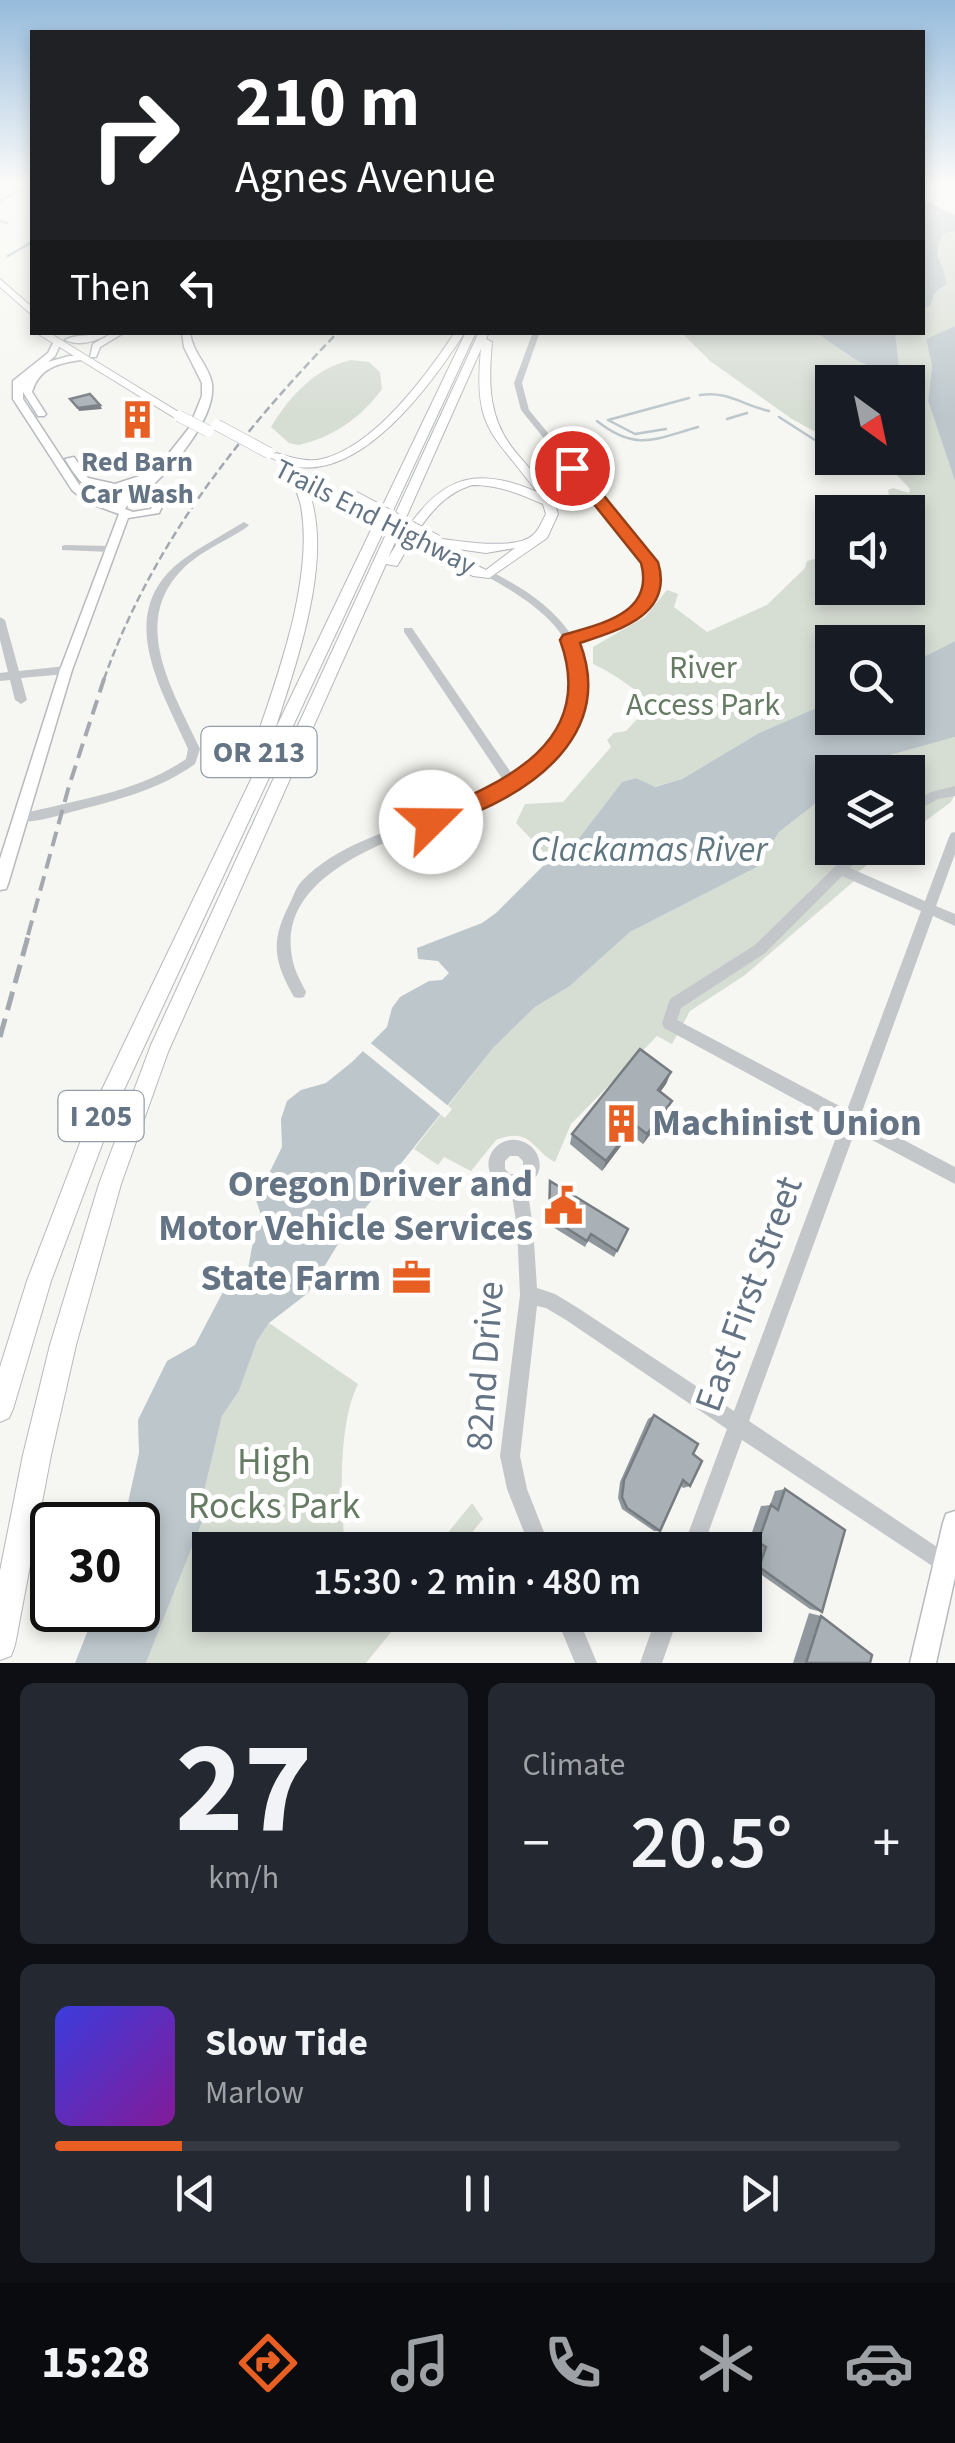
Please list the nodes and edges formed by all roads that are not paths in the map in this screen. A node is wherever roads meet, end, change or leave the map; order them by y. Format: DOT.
graph roads {
  1 [pos="0,282"];
  2 [pos="0,298"];
  3 [pos="30,310"];
  4 [pos="30,325"];
  5 [pos="101,335"];
  6 [pos="116,335"];
  7 [pos="187,335"];
  8 [pos="458,335"];
  9 [pos="470,335"];
  10 [pos="485,335"];
  11 [pos="486,335"];
  12 [pos="536,335"];
  13 [pos="57,339"];
  14 [pos="69,340"];
  15 [pos="94,356"];
  16 [pos="78,358"];
  17 [pos="182,412"];
  18 [pos="270,457"];
  19 [pos="164,468"];
  20 [pos="296,477"];
  21 [pos="85,481"];
  22 [pos="154,495"];
  23 [pos="547,501"];
  24 [pos="350,502"];
  25 [pos="126,504"];
  26 [pos="143,516"];
  27 [pos="244,526"];
  28 [pos="535,540"];
  29 [pos="434,545"];
  30 [pos="65,548"];
  31 [pos="110,549"];
  32 [pos="488,574"];
  33 [pos="362,604"];
  34 [pos="0,620"];
  35 [pos="408,630"];
  36 [pos="570,640"];
  37 [pos="66,670"];
  38 [pos="15,673"];
  39 [pos="0,677"];
  40 [pos="21,700"];
  41 [pos="513,785"];
  42 [pos="955,791"];
  43 [pos="925,800"];
  44 [pos="20,825"];
  45 [pos="232,835"];
  46 [pos="0,836"];
  47 [pos="955,837"];
  48 [pos="4,859"];
  49 [pos="847,865"];
  50 [pos="842,870"];
  51 [pos="0,884"];
  52 [pos="929,908"];
  53 [pos="955,920"];
  54 [pos="298,992"];
  55 [pos="850,1121"];
  56 [pos="955,1176"];
  57 [pos="518,1183"];
  58 [pos="528,1295"];
  59 [pos="0,1408"];
  60 [pos="738,1424"];
  61 [pos="955,1523"];
  62 [pos="534,1532"];
  63 [pos="699,1532"];
  64 [pos="950,1568"];
  65 [pos="573,1632"];
  66 [pos="662,1632"];
  67 [pos="1,1637"];
  68 [pos="586,1663"];
  69 [pos="651,1663"];
  70 [pos="923,1663"];
  1 -- 3 [label="highway"];
  2 -- 4 [label="highway"];
  5 -- 14 [label="main road"];
  6 -- 15 [label="main road"];
  7 -- 19 [label="main road"];
  8 -- 18 [label="highway"];
  9 -- 45 [label="highway, I 205"];
  10 -- 33 [label="highway, I 205"];
  11 -- 23 [label="highway"];
  12 -- 36 [label="street"];
  13 -- 14 [label="highway, Trails End Highway"];
  13 -- 16 [label="highway, Trails End Highway"];
  13 -- 25 [label="main road"];
  14 -- 15 [label="highway, Trails End Highway"];
  15 -- 17 [label="highway, Trails End Highway"];
  16 -- 17 [label="highway, Trails End Highway"];
  16 -- 21 [label="main road"];
  17 -- 18 [label="highway, Trails End Highway, bridge"];
  18 -- 20 [label="highway, Trails End Highway"];
  18 -- 24 [label="highway, Trails End Highway"];
  19 -- 21 [label="main road"];
  19 -- 22 [label="main road"];
  19 -- 25 [label="main road"];
  20 -- 24 [label="highway, Trails End Highway"];
  20 -- 45 [label="highway, OR 213"];
  21 -- 25 [label="main road"];
  22 -- 25 [label="main road"];
  22 -- 26 [label="main road"];
  23 -- 28 [label="highway"];
  23 -- 33 [label="highway"];
  24 -- 29 [label="highway, Trails End Highway"];
  25 -- 26 [label="main road"];
  25 -- 31 [label="main road"];
  26 -- 31 [label="main road"];
  27 -- 44 [label="street"];
  28 -- 29 [label="highway"];
  28 -- 32 [label="highway"];
  29 -- 32 [label="highway, Trails End Highway"];
  30 -- 31 [label="street"];
  31 -- 37 [label="main road"];
  32 -- 36 [label="street"];
  33 -- 67 [label="highway, I 205"];
  34 -- 38 [label="street"];
  35 -- 41 [label="street"];
  36 -- 41 [label="street"];
  37 -- 38 [label="street"];
  37 -- 44 [label="main road"];
  38 -- 39 [label="street"];
  38 -- 40 [label="street"];
  41 -- 54 [label="street"];
  42 -- 43 [label="street"];
  44 -- 46 [label="street"];
  44 -- 48 [label="main road"];
  45 -- 59 [label="highway, I 205"];
  47 -- 52 [label="street, East First Street"];
  48 -- 51 [label="main road"];
  49 -- 50 [label="street"];
  50 -- 52 [label="street"];
  50 -- 55 [label="street"];
  52 -- 53 [label="street"];
  52 -- 55 [label="street, East First Street"];
  55 -- 56 [label="street"];
  55 -- 60 [label="street, East First Street"];
  57 -- 58 [label="street, 82nd Drive"];
  58 -- 60 [label="street"];
  58 -- 62 [label="street, 82nd Drive"];
  60 -- 63 [label="street, East First Street"];
  60 -- 64 [label="street"];
  61 -- 64 [label="main road"];
  64 -- 70 [label="main road"];
  65 -- 68 [label="street"];
  66 -- 69 [label="street"];
}
